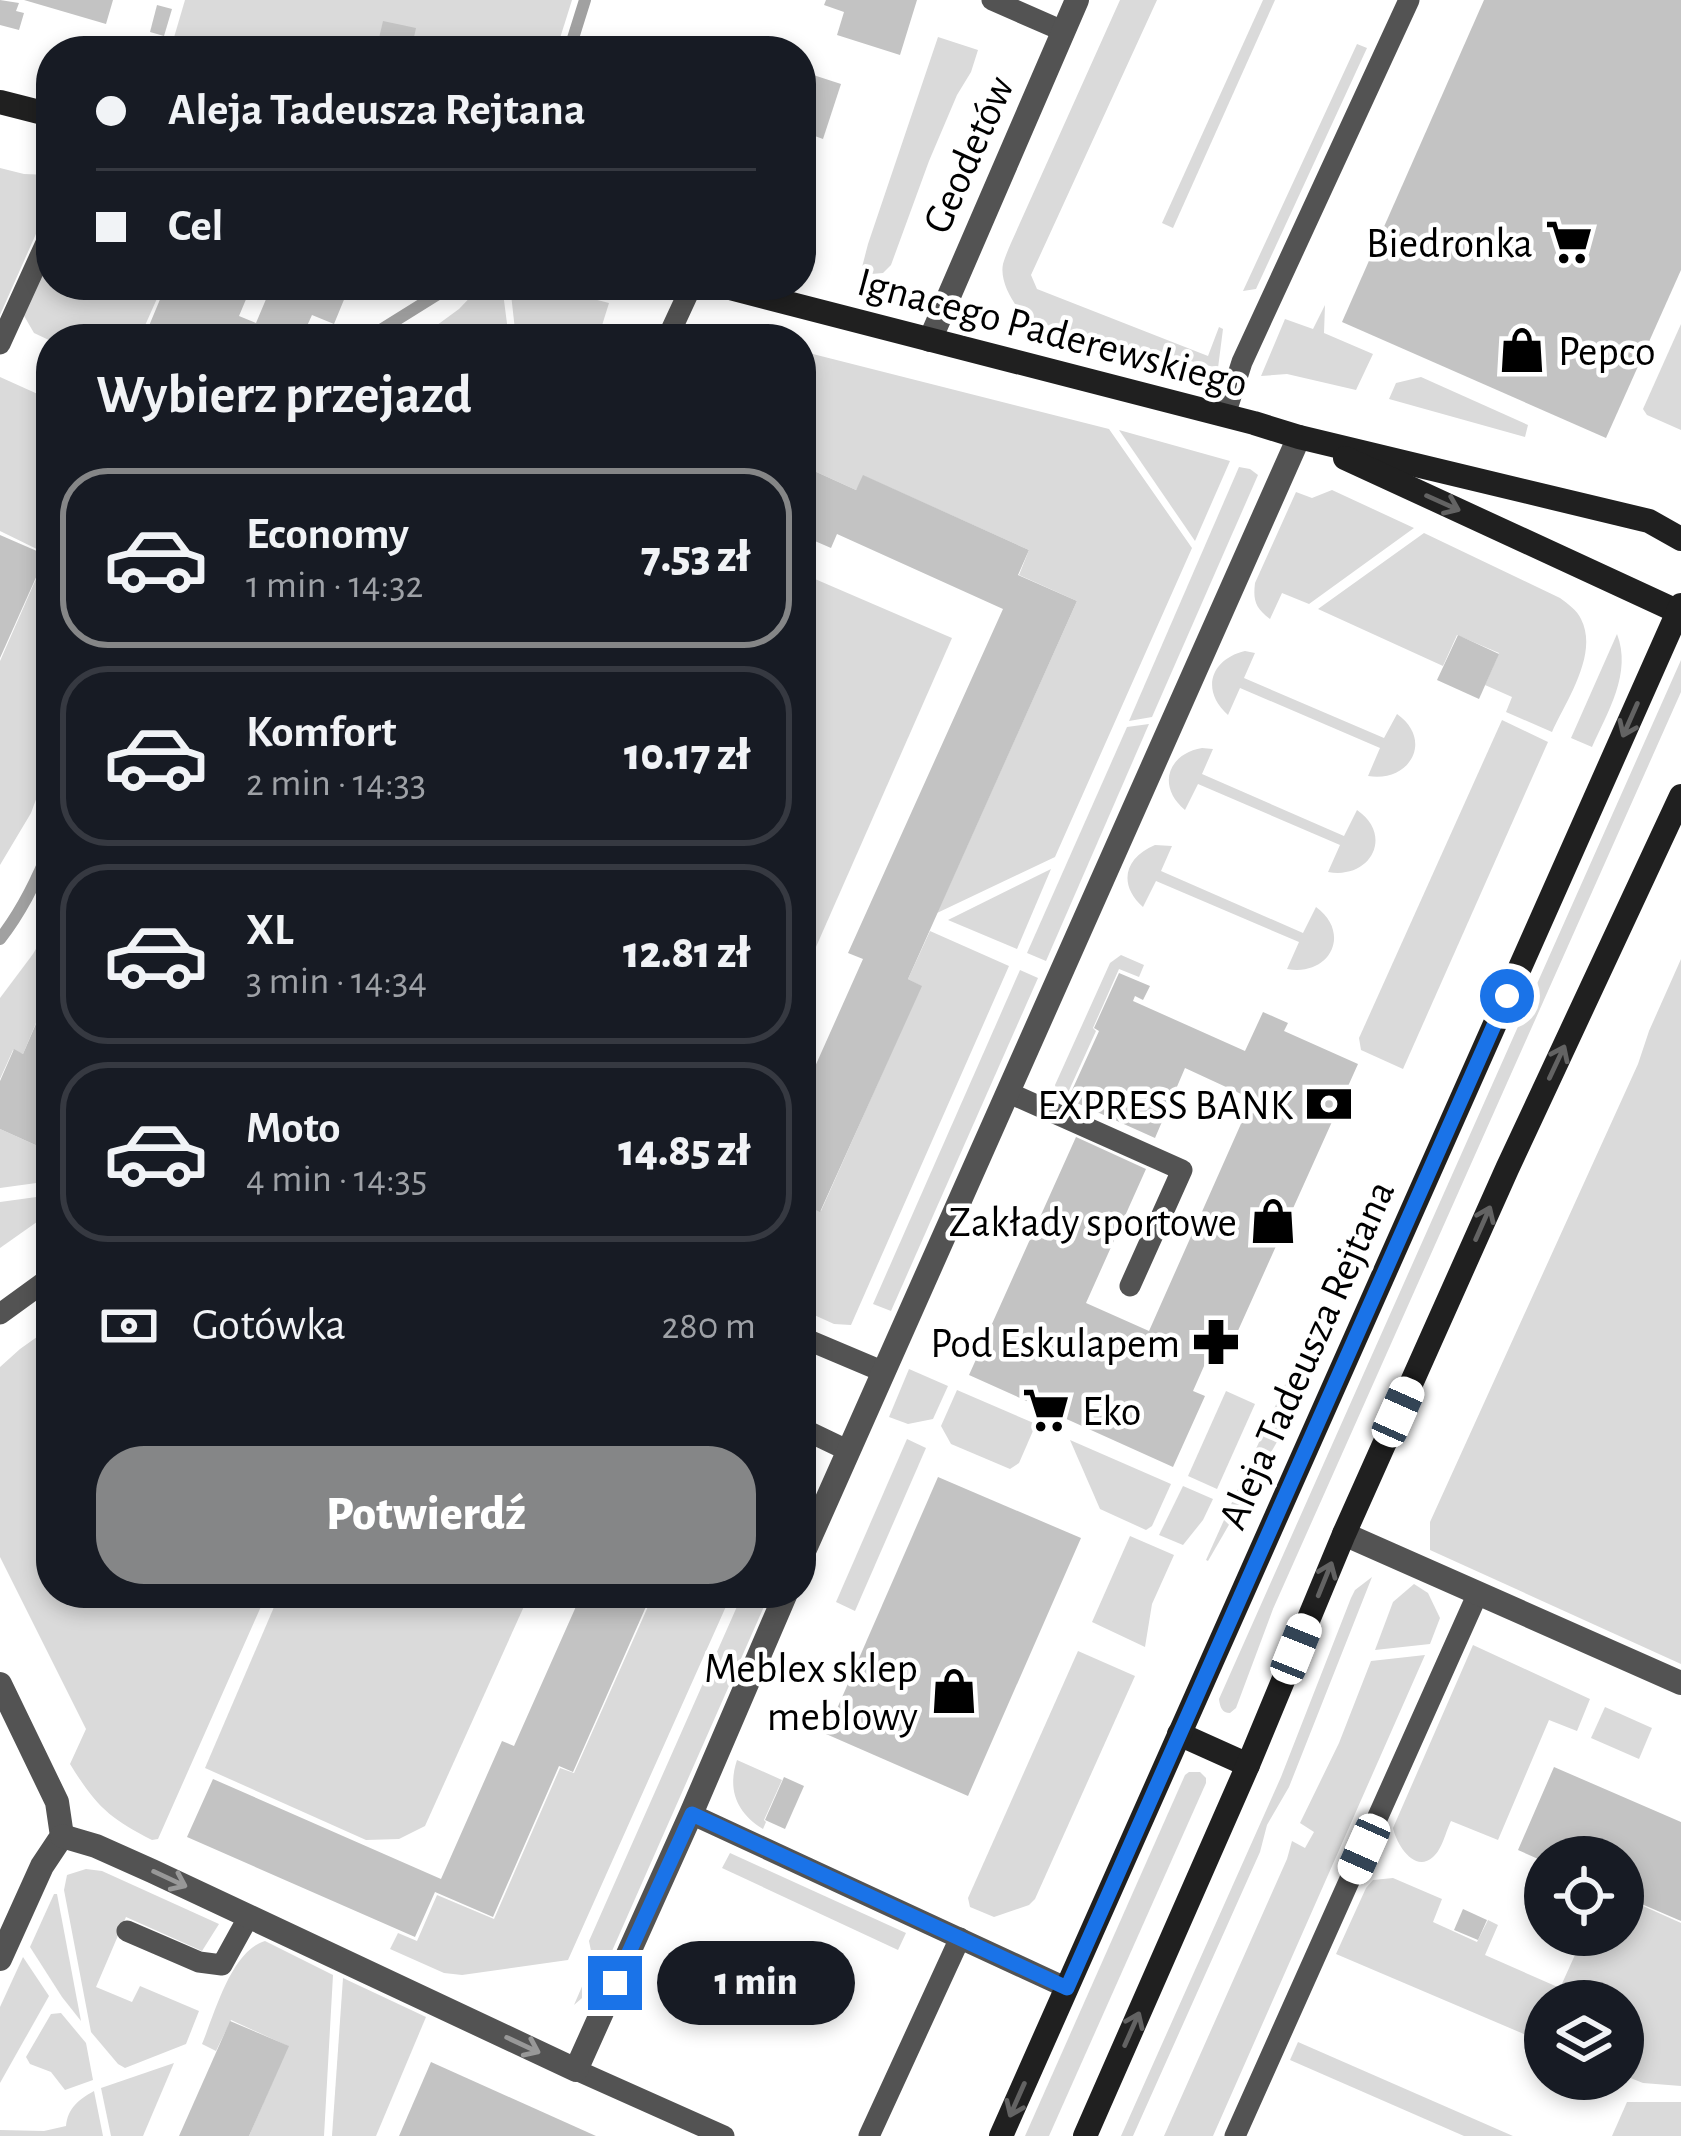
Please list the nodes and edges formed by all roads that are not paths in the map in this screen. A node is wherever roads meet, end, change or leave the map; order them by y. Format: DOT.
graph roads {
  1 [pos="992,0"];
  2 [pos="1077,0"];
  3 [pos="1409,0"];
  4 [pos="1063,31"];
  5 [pos="0,102"];
  6 [pos="36,111"];
  7 [pos="36,265"];
  8 [pos="776,300"];
  9 [pos="930,340"];
  10 [pos="0,344"];
  11 [pos="1225,415"];
  12 [pos="1299,437"];
  13 [pos="1681,538"];
  14 [pos="1680,610"];
  15 [pos="1681,796"];
  16 [pos="1009,1093"];
  17 [pos="1130,1286"];
  18 [pos="36,1288"];
  19 [pos="0,1314"];
  20 [pos="816,1343"];
  21 [pos="884,1372"];
  22 [pos="816,1435"];
  23 [pos="849,1451"];
  24 [pos="816,1525"];
  25 [pos="1344,1534"];
  26 [pos="1478,1593"];
  27 [pos="780,1608"];
  28 [pos="1681,1683"];
  29 [pos="0,1684"];
  30 [pos="1179,1734"];
  31 [pos="1248,1765"];
  32 [pos="692,1814"];
  33 [pos="62,1836"];
  34 [pos="248,1916"];
  35 [pos="127,1931"];
  36 [pos="960,1938"];
  37 [pos="0,1959"];
  38 [pos="1067,1988"];
  39 [pos="577,2070"];
  40 [pos="724,2136"];
  41 [pos="868,2136"];
  42 [pos="1001,2136"];
  43 [pos="1085,2136"];
  44 [pos="1235,2136"];
  1 -- 4 [label="lane"];
  2 -- 4 [label="street, Geodetów"];
  3 -- 11 [label="lane"];
  4 -- 9 [label="street, Geodetów"];
  5 -- 6 [label="main road"];
  7 -- 10 [label="lane"];
  8 -- 9 [label="main road, Ignacego Paderewskiego"];
  9 -- 11 [label="main road, Ignacego Paderewskiego"];
  11 -- 12 [label="main road, Ignacego Paderewskiego"];
  12 -- 13 [label="main road, Ignacego Paderewskiego"];
  12 -- 14 [label="main road, Ignacego Paderewskiego, one-way"];
  12 -- 16 [label="street"];
  14 -- 30 [label="main road, Aleja Tadeusza Rejtana, one-way"];
  25 -- 15 [label="main road, one-way"];
  16 -- 17 [label="lane"];
  16 -- 21 [label="street"];
  18 -- 19 [label="lane"];
  20 -- 21 [label="lane"];
  21 -- 23 [label="street"];
  22 -- 23 [label="lane"];
  23 -- 24 [label="street"];
  25 -- 26 [label="street"];
  31 -- 25 [label="main road, one-way"];
  26 -- 28 [label="street"];
  26 -- 44 [label="lane"];
  27 -- 32 [label="street"];
  29 -- 33 [label="street"];
  30 -- 31 [label="main road"];
  30 -- 38 [label="main road, Aleja Tadeusza Rejtana"];
  43 -- 31 [label="main road, one-way"];
  32 -- 36 [label="lane"];
  32 -- 39 [label="street"];
  33 -- 34 [label="street, one-way"];
  33 -- 37 [label="street"];
  34 -- 35 [label="lane"];
  34 -- 39 [label="street, one-way"];
  36 -- 38 [label="lane"];
  36 -- 41 [label="lane"];
  38 -- 42 [label="main road, Aleja Tadeusza Rejtana, one-way"];
  39 -- 40 [label="lane"];
}
